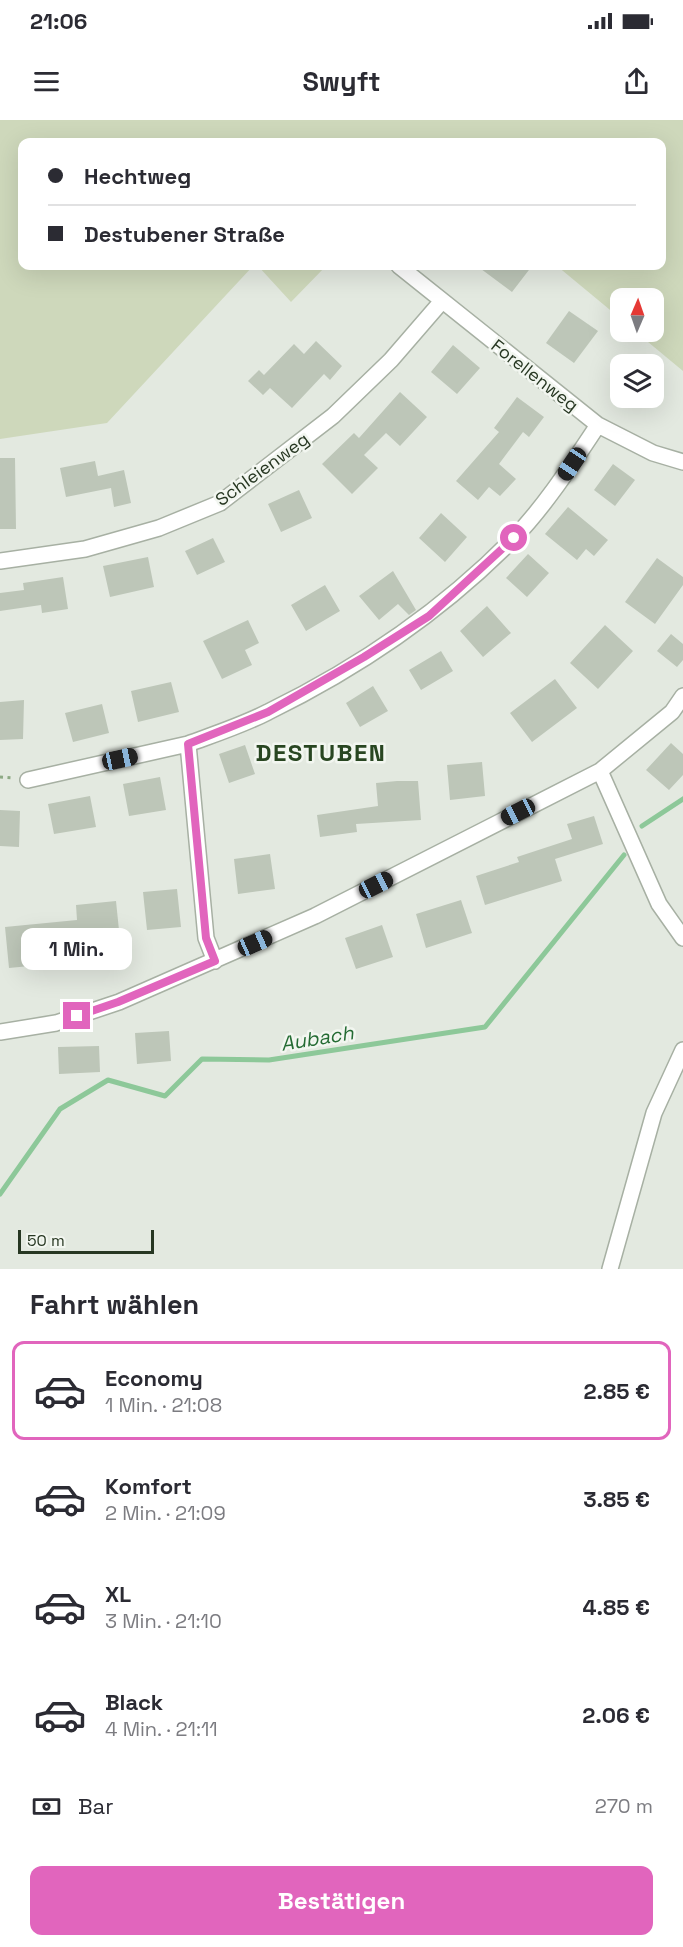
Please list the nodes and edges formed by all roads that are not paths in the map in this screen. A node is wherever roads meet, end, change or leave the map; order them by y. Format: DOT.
graph roads {
  1 [pos="404,270"];
  2 [pos="442,301"];
  3 [pos="598,425"];
  4 [pos="683,462"];
  5 [pos="0,561"];
  6 [pos="683,696"];
  7 [pos="188,744"];
  8 [pos="600,771"];
  9 [pos="28,780"];
  10 [pos="683,938"];
  11 [pos="215,961"];
  12 [pos="0,1032"];
  13 [pos="683,1050"];
  14 [pos="610,1269"];
  1 -- 2 [label="street, Forellenweg"];
  2 -- 3 [label="street, Forellenweg"];
  2 -- 5 [label="street, Schleienweg"];
  3 -- 4 [label="street, Forellenweg"];
  3 -- 7 [label="street"];
  6 -- 8 [label="street"];
  7 -- 9 [label="street"];
  7 -- 11 [label="street"];
  8 -- 10 [label="street"];
  8 -- 11 [label="street"];
  11 -- 12 [label="street"];
  13 -- 14 [label="street"];
}
